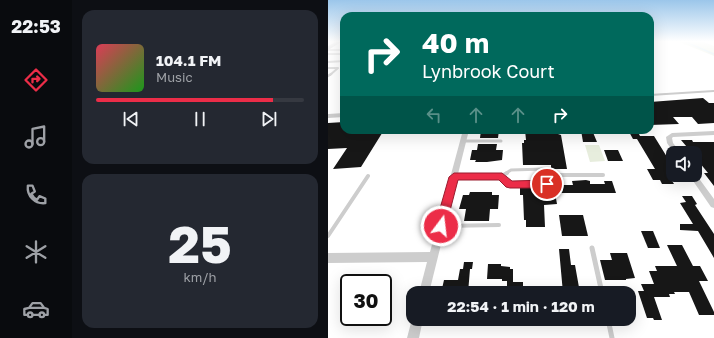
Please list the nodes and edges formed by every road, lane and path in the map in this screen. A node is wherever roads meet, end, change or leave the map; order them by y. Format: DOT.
graph roads {
  1 [pos="340,61"];
  2 [pos="328,62"];
  3 [pos="328,68"];
  4 [pos="328,75"];
  5 [pos="714,91"];
  6 [pos="654,95"];
  7 [pos="340,115"];
  8 [pos="328,116"];
  9 [pos="714,133"];
  10 [pos="465,134"];
  11 [pos="463,141"];
  12 [pos="501,142"];
  13 [pos="674,146"];
  14 [pos="544,169"];
  15 [pos="603,174"];
  16 [pos="556,175"];
  17 [pos="368,176"];
  18 [pos="502,176"];
  19 [pos="454,177"];
  20 [pos="698,182"];
  21 [pos="547,184"];
  22 [pos="714,205"];
  23 [pos="498,225"];
  24 [pos="441,226"];
  25 [pos="328,236"];
  26 [pos="592,248"];
  27 [pos="432,257"];
  28 [pos="328,258"];
  29 [pos="426,286"];
  30 [pos="600,286"];
  31 [pos="416,326"];
  32 [pos="609,326"];
  33 [pos="413,338"];
  34 [pos="612,338"];
  1 -- 2 [label="lane"];
  3 -- 4 [label="lane"];
  5 -- 6 [label="street"];
  7 -- 8 [label="street"];
  9 -- 13 [label="street"];
  10 -- 11 [label="street"];
  11 -- 12 [label="lane"];
  11 -- 19 [label="street"];
  14 -- 18 [label="lane"];
  15 -- 16 [label="lane"];
  17 -- 25 [label="lane"];
  18 -- 19 [label="street"];
  18 -- 21 [label="lane"];
  19 -- 24 [label="street"];
  20 -- 22 [label="street"];
  23 -- 24 [label="lane"];
  24 -- 27 [label="street"];
  26 -- 30 [label="lane"];
  27 -- 28 [label="street"];
  27 -- 29 [label="street"];
  31 -- 33 [label="street"];
  32 -- 34 [label="lane"];
}
